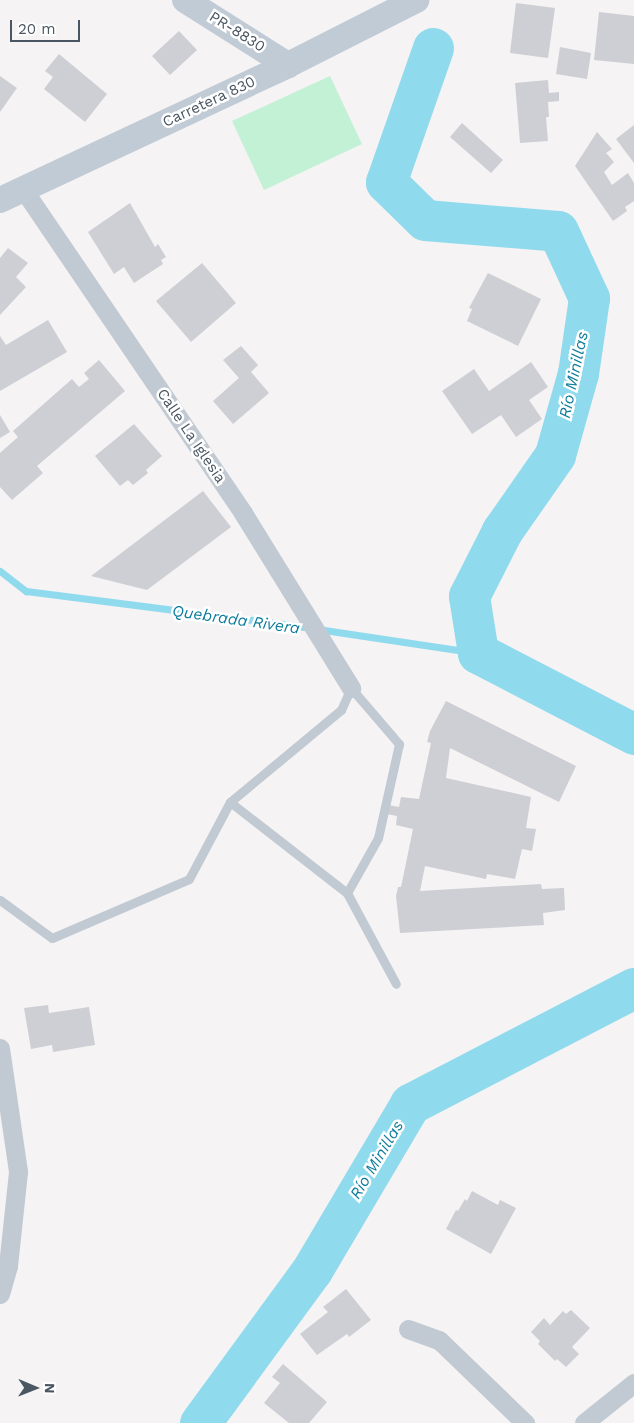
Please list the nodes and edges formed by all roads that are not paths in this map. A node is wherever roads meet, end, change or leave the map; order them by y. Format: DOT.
graph roads {
  1 [pos="186,0"];
  2 [pos="416,0"];
  3 [pos="288,65"];
  4 [pos="23,189"];
  5 [pos="0,200"];
  6 [pos="351,688"];
  7 [pos="230,802"];
  8 [pos="348,893"];
  9 [pos="0,900"];
  10 [pos="396,984"];
  11 [pos="0,1048"];
  12 [pos="0,1294"];
  13 [pos="408,1329"];
  14 [pos="634,1383"];
  15 [pos="525,1423"];
  16 [pos="584,1423"];
  1 -- 3 [label="street, PR-8830 / PR-8830"];
  2 -- 3 [label="street, Carretera 830"];
  3 -- 4 [label="street, Carretera 830"];
  4 -- 5 [label="street, Carretera 830"];
  4 -- 6 [label="street, Calle La Iglesia"];
  6 -- 7 [label="lane"];
  6 -- 8 [label="lane"];
  7 -- 8 [label="lane"];
  7 -- 9 [label="lane"];
  8 -- 10 [label="lane"];
  11 -- 12 [label="street"];
  13 -- 15 [label="street"];
  14 -- 16 [label="street"];
}
